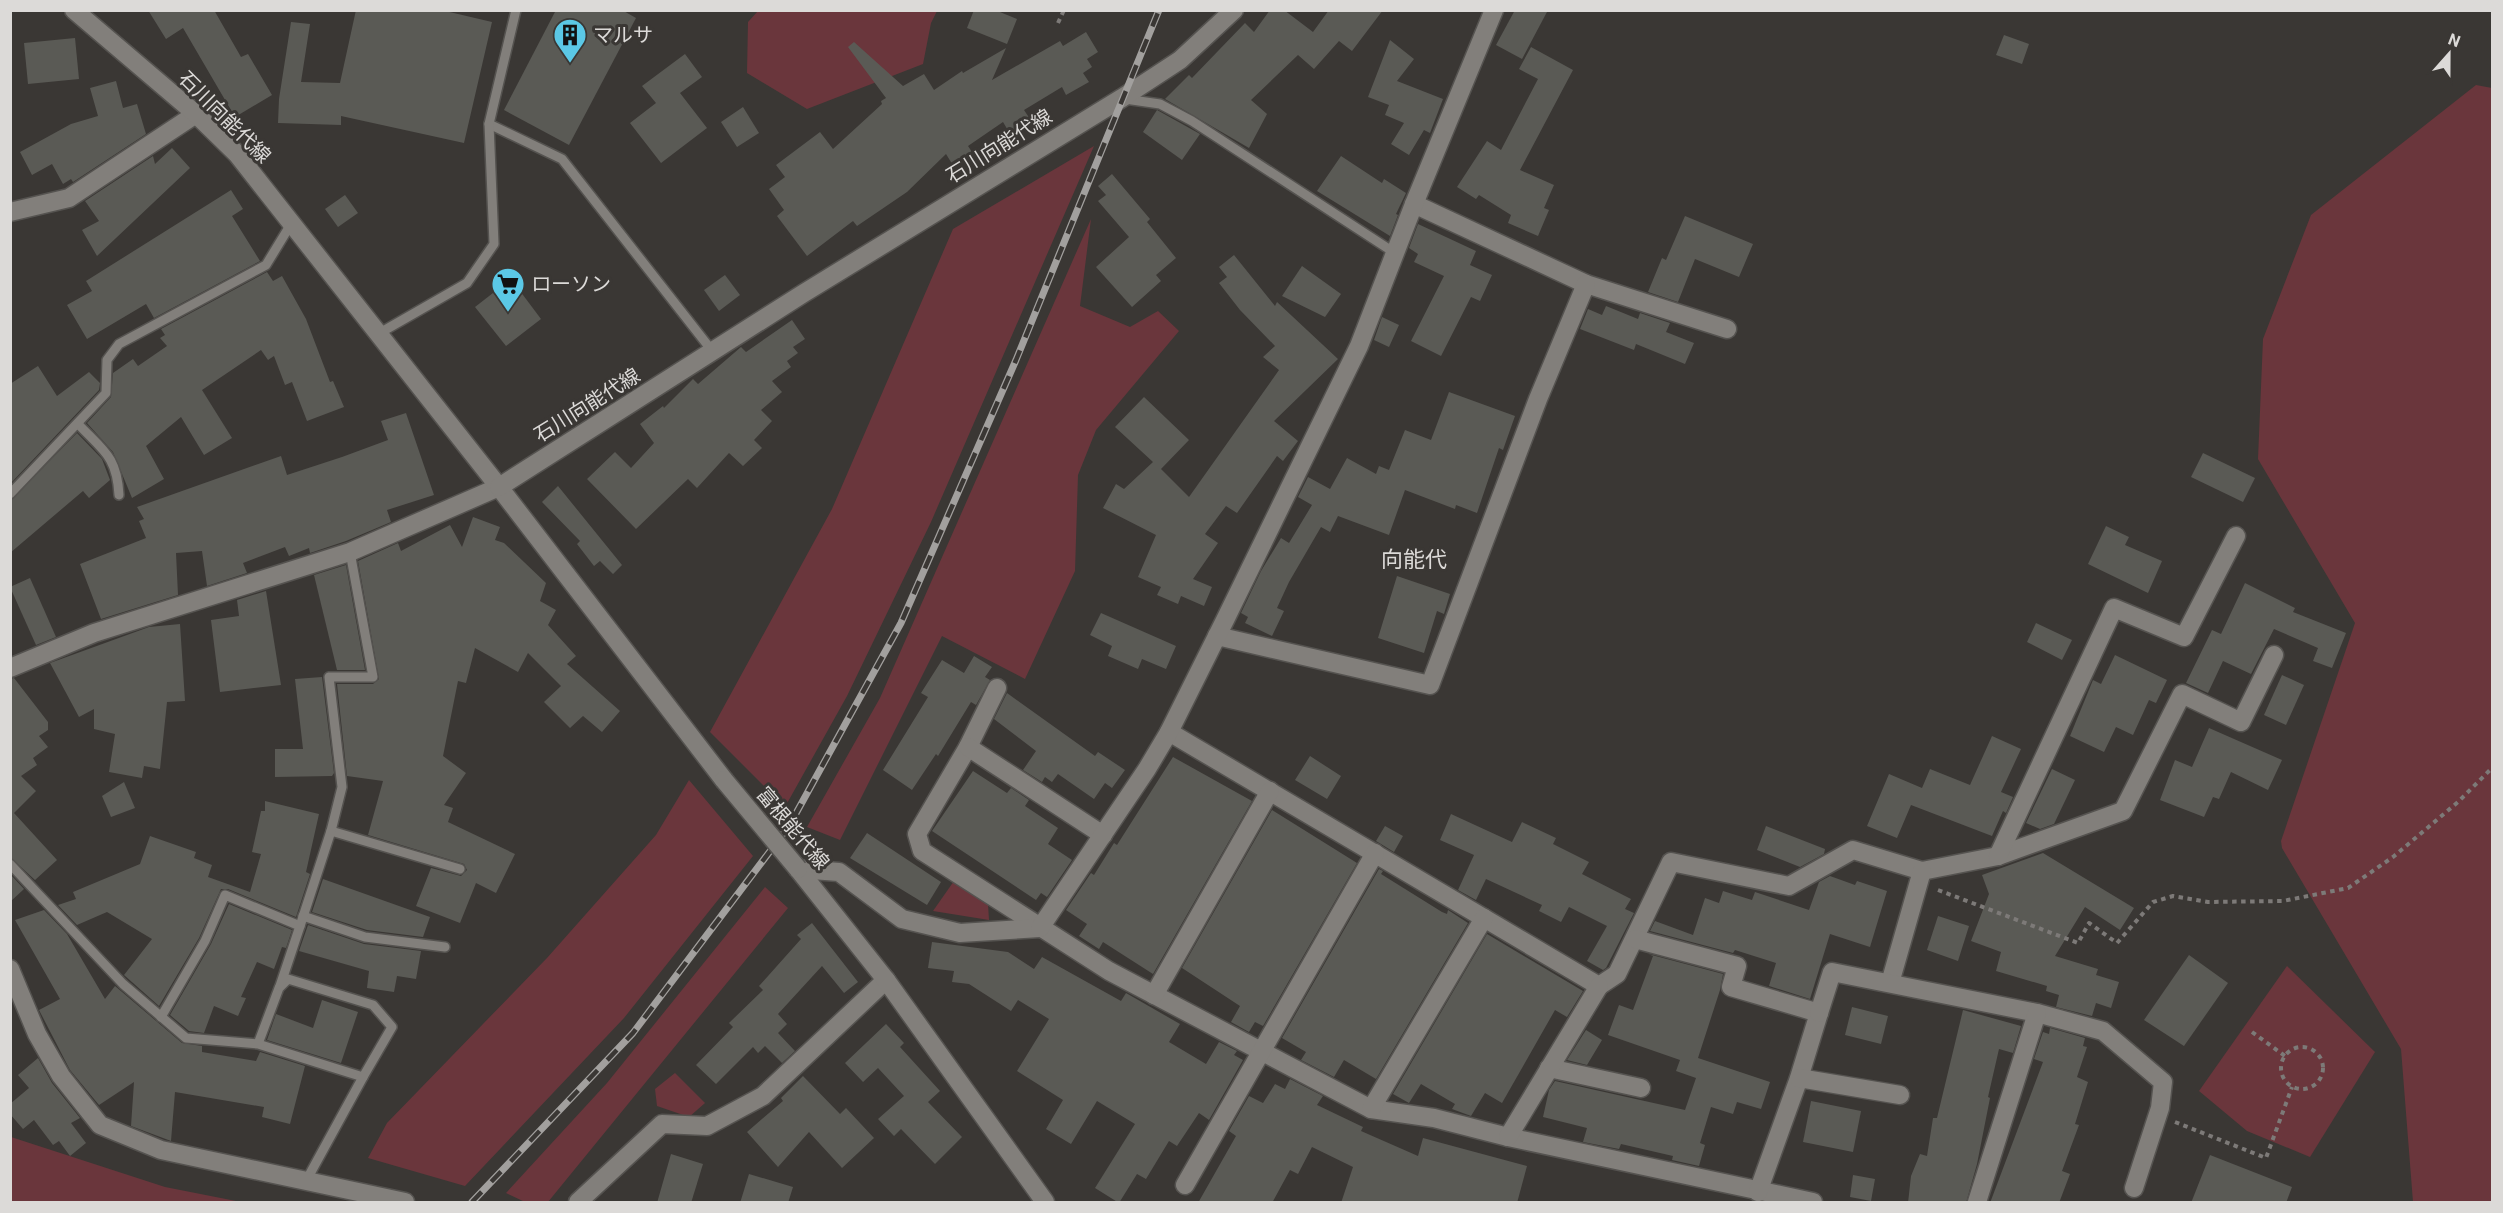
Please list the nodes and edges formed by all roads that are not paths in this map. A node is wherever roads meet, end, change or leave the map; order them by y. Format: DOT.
graph roads {
  1 [pos="74,10"];
  2 [pos="516,10"];
  3 [pos="1234,10"];
  4 [pos="1494,10"];
  5 [pos="1122,98"];
  6 [pos="196,114"];
  7 [pos="489,124"];
  8 [pos="1414,204"];
  9 [pos="10,212"];
  10 [pos="291,224"];
  11 [pos="1395,253"];
  12 [pos="1586,284"];
  13 [pos="1727,329"];
  14 [pos="378,334"];
  15 [pos="713,352"];
  16 [pos="79,425"];
  17 [pos="499,487"];
  18 [pos="10,494"];
  19 [pos="119,495"];
  20 [pos="2236,536"];
  21 [pos="350,552"];
  22 [pos="1217,636"];
  23 [pos="2274,655"];
  24 [pos="10,668"];
  25 [pos="997,688"];
  26 [pos="1169,732"];
  27 [pos="968,747"];
  28 [pos="1270,791"];
  29 [pos="331,831"];
  30 [pos="1103,836"];
  31 [pos="1375,853"];
  32 [pos="1998,856"];
  33 [pos="10,864"];
  34 [pos="460,869"];
  35 [pos="798,869"];
  36 [pos="1922,871"];
  37 [pos="303,916"];
  38 [pos="1484,918"];
  39 [pos="300,926"];
  40 [pos="1040,928"];
  41 [pos="1635,939"];
  42 [pos="445,947"];
  43 [pos="10,969"];
  44 [pos="885,980"];
  45 [pos="1890,983"];
  46 [pos="1599,986"];
  47 [pos="279,988"];
  48 [pos="1154,995"];
  49 [pos="1819,1013"];
  50 [pos="2037,1013"];
  51 [pos="161,1017"];
  52 [pos="258,1044"];
  53 [pos="1260,1052"];
  54 [pos="1549,1068"];
  55 [pos="363,1077"];
  56 [pos="1799,1077"];
  57 [pos="1641,1088"];
  58 [pos="1900,1095"];
  59 [pos="1371,1109"];
  60 [pos="1508,1137"];
  61 [pos="306,1181"];
  62 [pos="1185,1185"];
  63 [pos="2134,1188"];
  64 [pos="1758,1192"];
  65 [pos="404,1202"];
  66 [pos="578,1203"];
  67 [pos="1045,1203"];
  68 [pos="1813,1203"];
  69 [pos="1977,1203"];
  1 -- 6 [label="street, 石川向能代線"];
  2 -- 7 [label="lane"];
  3 -- 5 [label="street, 石川向能代線"];
  4 -- 8 [label="street"];
  5 -- 11 [label="lane"];
  5 -- 15 [label="street, 石川向能代線"];
  6 -- 9 [label="street"];
  6 -- 10 [label="street, 石川向能代線"];
  7 -- 14 [label="lane"];
  7 -- 15 [label="lane"];
  8 -- 11 [label="street"];
  8 -- 12 [label="street"];
  10 -- 14 [label="street, 石川向能代線"];
  10 -- 16 [label="lane"];
  11 -- 22 [label="street"];
  12 -- 13 [label="street"];
  12 -- 22 [label="street"];
  14 -- 17 [label="street, 石川向能代線"];
  15 -- 17 [label="street, 石川向能代線"];
  16 -- 18 [label="lane"];
  16 -- 19 [label="lane"];
  17 -- 21 [label="street"];
  17 -- 35 [label="street, 富根能代線, bridge"];
  20 -- 32 [label="street"];
  21 -- 24 [label="street"];
  21 -- 29 [label="lane"];
  22 -- 26 [label="street"];
  23 -- 32 [label="street"];
  25 -- 27 [label="street"];
  26 -- 28 [label="street"];
  26 -- 30 [label="street"];
  27 -- 30 [label="street"];
  27 -- 40 [label="street"];
  28 -- 31 [label="street"];
  28 -- 48 [label="street"];
  29 -- 34 [label="lane"];
  29 -- 37 [label="lane"];
  30 -- 40 [label="street"];
  31 -- 38 [label="street"];
  31 -- 53 [label="street"];
  32 -- 36 [label="street"];
  33 -- 51 [label="lane"];
  35 -- 40 [label="street"];
  35 -- 44 [label="street, 富根能代線"];
  36 -- 41 [label="street"];
  36 -- 45 [label="street"];
  37 -- 39 [label="lane"];
  37 -- 42 [label="lane"];
  38 -- 46 [label="street"];
  38 -- 59 [label="street"];
  39 -- 47 [label="lane"];
  39 -- 51 [label="lane"];
  40 -- 48 [label="street"];
  41 -- 46 [label="street"];
  41 -- 49 [label="street"];
  43 -- 61 [label="street"];
  44 -- 66 [label="street"];
  44 -- 67 [label="street, 富根能代線"];
  45 -- 49 [label="street"];
  45 -- 50 [label="street"];
  46 -- 54 [label="street"];
  47 -- 52 [label="lane"];
  47 -- 55 [label="lane"];
  48 -- 53 [label="street"];
  49 -- 56 [label="street"];
  50 -- 63 [label="street"];
  50 -- 69 [label="street"];
  51 -- 52 [label="lane"];
  52 -- 55 [label="lane"];
  53 -- 59 [label="street"];
  53 -- 62 [label="street"];
  54 -- 57 [label="street"];
  54 -- 60 [label="street"];
  55 -- 61 [label="lane"];
  56 -- 58 [label="street"];
  56 -- 64 [label="street"];
  59 -- 60 [label="street"];
  60 -- 64 [label="street"];
  61 -- 65 [label="street"];
  64 -- 68 [label="street"];
}
